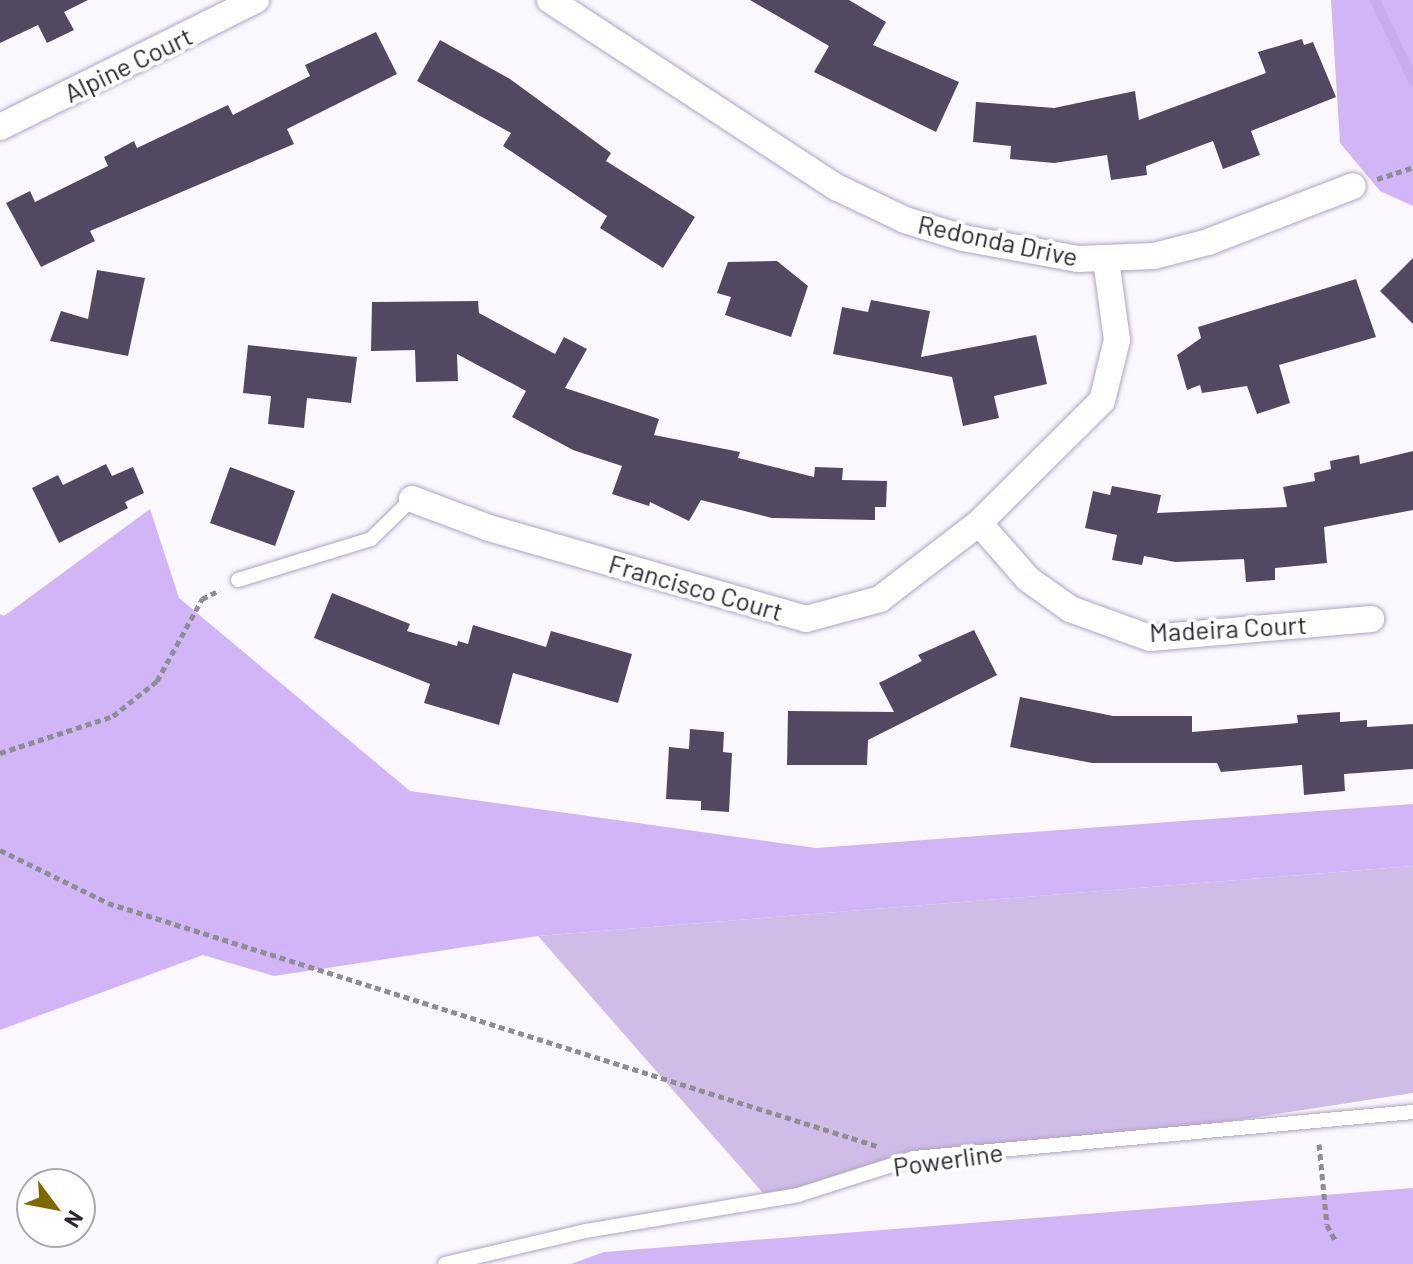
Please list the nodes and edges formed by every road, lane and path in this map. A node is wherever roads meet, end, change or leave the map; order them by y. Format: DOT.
graph roads {
  1 [pos="256,0"];
  2 [pos="550,0"];
  3 [pos="0,127"];
  4 [pos="1413,167"];
  5 [pos="1353,186"];
  6 [pos="1106,260"];
  7 [pos="412,499"];
  8 [pos="979,523"];
  9 [pos="238,580"];
  10 [pos="1371,619"];
  11 [pos="0,753"];
  12 [pos="0,850"];
  13 [pos="1413,1112"];
  14 [pos="1317,1123"];
  15 [pos="914,1158"];
  16 [pos="1336,1242"];
  17 [pos="445,1264"];
  1 -- 3 [label="street, Alpine Court"];
  2 -- 6 [label="street, Redonda Drive"];
  4 -- 5 [label="path"];
  5 -- 6 [label="street, Redonda Drive"];
  6 -- 8 [label="street, Francisco Court"];
  7 -- 8 [label="street, Francisco Court"];
  7 -- 9 [label="lane"];
  8 -- 10 [label="street, Madeira Court"];
  9 -- 11 [label="path"];
  12 -- 15 [label="path"];
  13 -- 14 [label="lane, Powerline"];
  14 -- 15 [label="lane, Powerline"];
  14 -- 16 [label="path"];
  15 -- 17 [label="lane, Powerline"];
}
